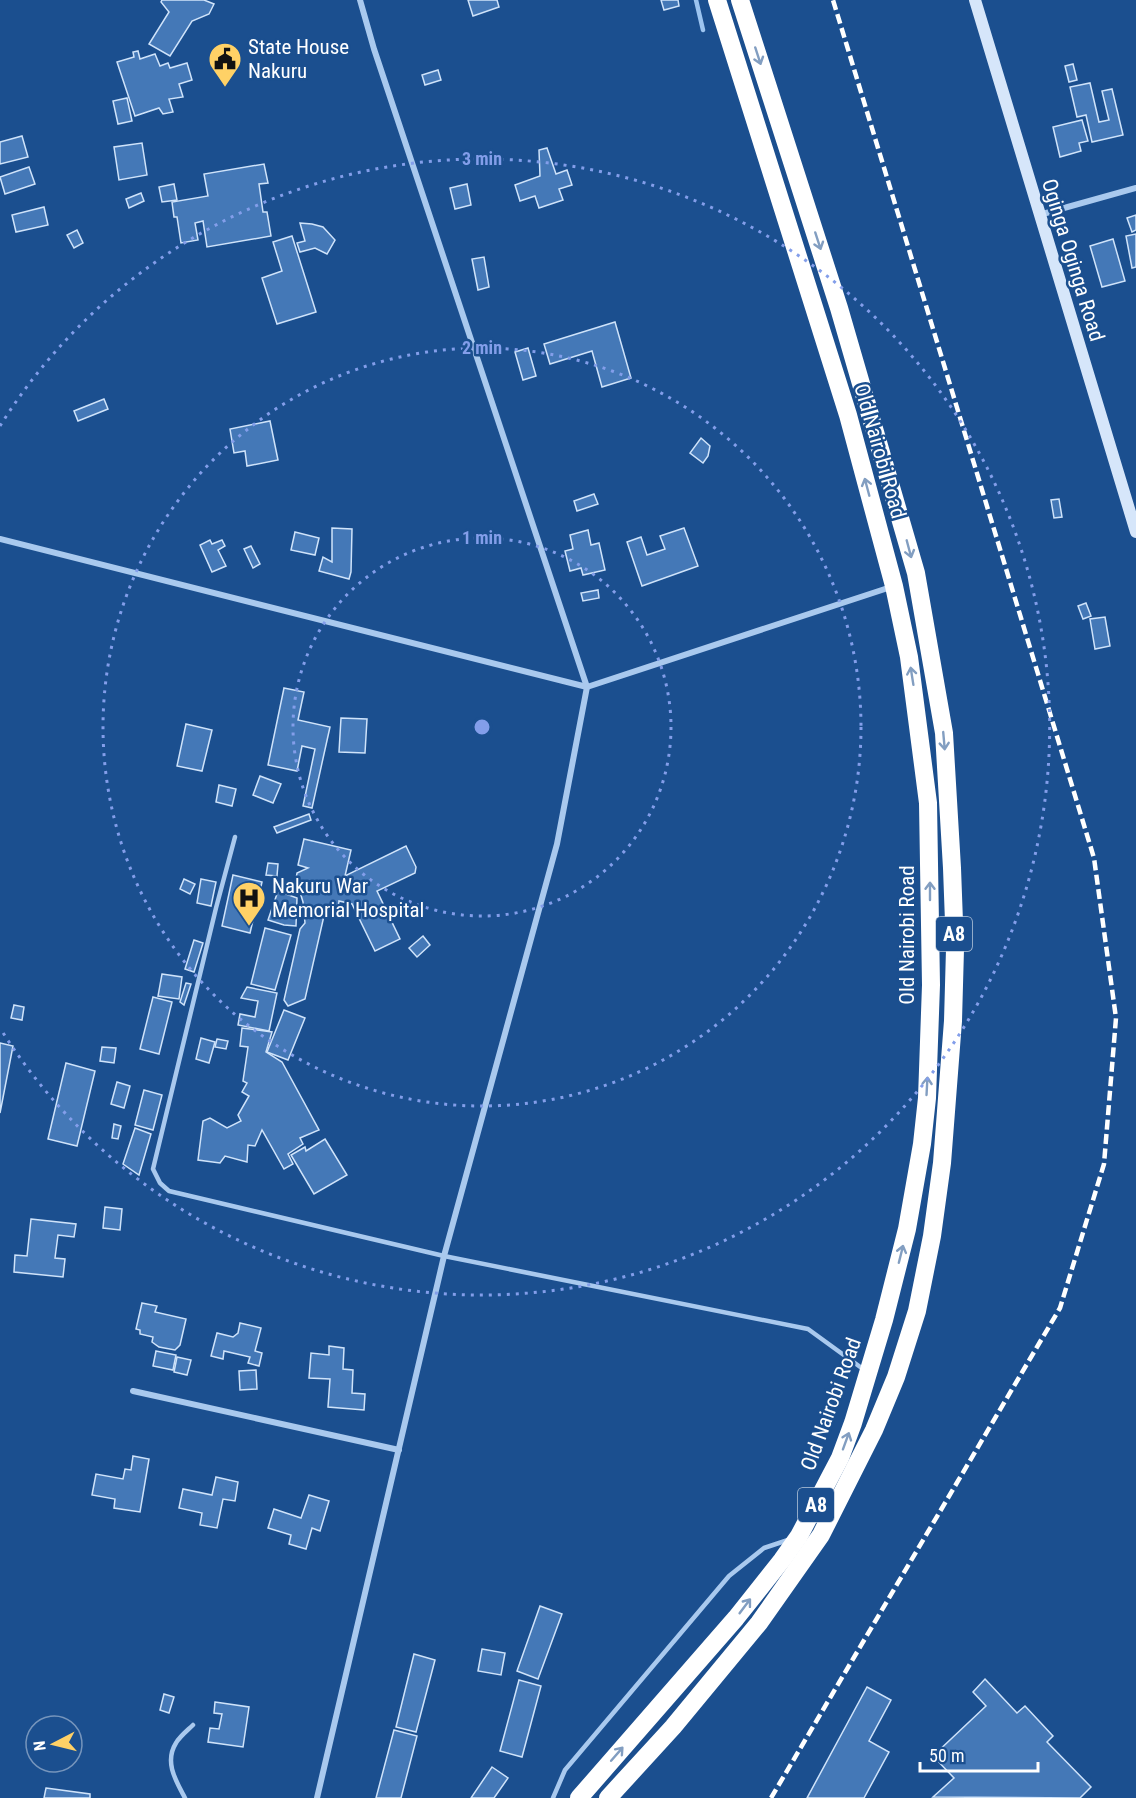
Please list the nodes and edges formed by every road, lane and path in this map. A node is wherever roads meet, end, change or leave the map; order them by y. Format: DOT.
graph roads {
  1 [pos="360,0"];
  2 [pos="717,0"];
  3 [pos="740,0"];
  4 [pos="975,0"];
  5 [pos="1136,188"];
  6 [pos="1039,215"];
  7 [pos="1136,532"];
  8 [pos="0,539"];
  9 [pos="894,585"];
  10 [pos="587,687"];
  11 [pos="235,837"];
  12 [pos="444,1256"];
  13 [pos="868,1373"];
  14 [pos="133,1391"];
  15 [pos="399,1450"];
  16 [pos="799,1536"];
  17 [pos="193,1725"];
  18 [pos="185,1798"];
  19 [pos="317,1798"];
  20 [pos="553,1798"];
  21 [pos="579,1798"];
  22 [pos="608,1798"];
  1 -- 10 [label="street"];
  9 -- 2 [label="highway, Old Nairobi Road / A8, one-way"];
  3 -- 22 [label="highway, Old Nairobi Road / A8, one-way"];
  4 -- 6 [label="street, Oginga Oginga Road"];
  5 -- 6 [label="street"];
  6 -- 7 [label="street, Oginga Oginga Road"];
  8 -- 10 [label="street"];
  9 -- 10 [label="street"];
  13 -- 9 [label="highway, Old Nairobi Road / A8, one-way"];
  10 -- 12 [label="street"];
  11 -- 12 [label="lane"];
  12 -- 13 [label="lane"];
  12 -- 15 [label="street"];
  16 -- 13 [label="highway, Old Nairobi Road / A8, one-way"];
  14 -- 15 [label="street"];
  15 -- 19 [label="street"];
  16 -- 20 [label="lane"];
  21 -- 16 [label="highway, Old Nairobi Road / A8, one-way"];
  17 -- 18 [label="lane"];
}
